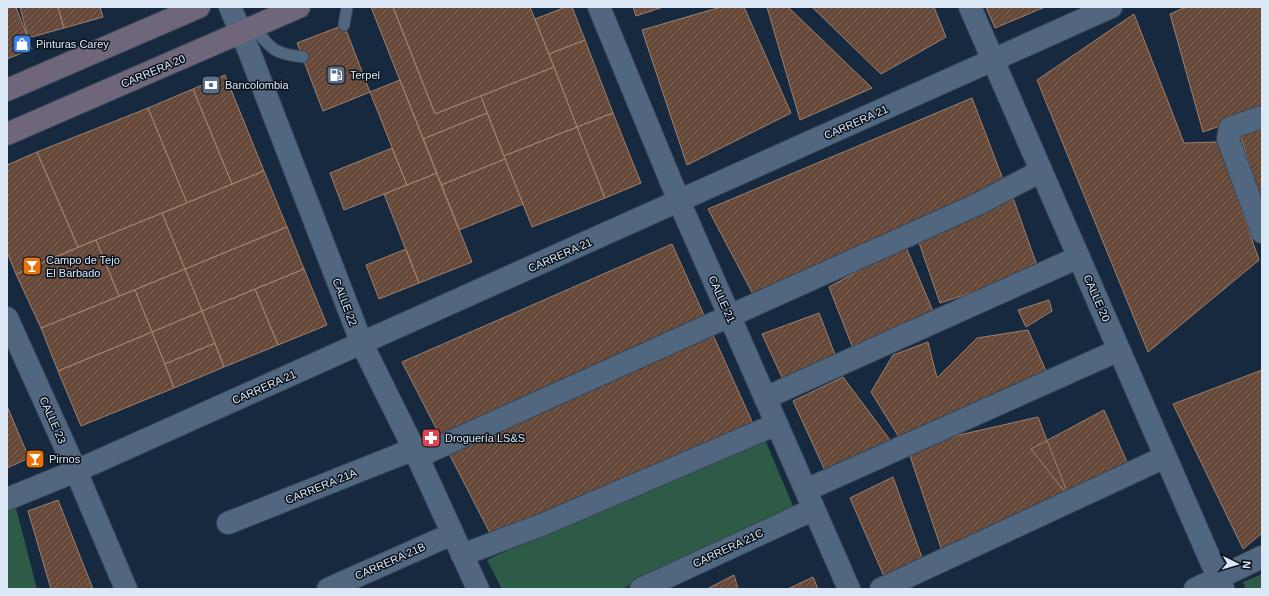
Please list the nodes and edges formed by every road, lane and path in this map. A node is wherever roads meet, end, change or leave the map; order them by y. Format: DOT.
graph roads {
  1 [pos="199,7"];
  2 [pos="230,7"];
  3 [pos="299,7"];
  4 [pos="347,7"];
  5 [pos="599,7"];
  6 [pos="970,7"];
  7 [pos="1111,7"];
  8 [pos="344,25"];
  9 [pos="248,30"];
  10 [pos="302,57"];
  11 [pos="993,60"];
  12 [pos="7,90"];
  13 [pos="1262,117"];
  14 [pos="7,134"];
  15 [pos="1042,171"];
  16 [pos="679,201"];
  17 [pos="1262,232"];
  18 [pos="1079,257"];
  19 [pos="730,316"];
  20 [pos="7,318"];
  21 [pos="362,344"];
  22 [pos="1119,350"];
  23 [pos="766,398"];
  24 [pos="777,424"];
  25 [pos="416,453"];
  26 [pos="1165,457"];
  27 [pos="76,471"];
  28 [pos="7,499"];
  29 [pos="810,500"];
  30 [pos="228,523"];
  31 [pos="452,534"];
  32 [pos="462,555"];
  33 [pos="1262,556"];
  34 [pos="1220,584"];
  35 [pos="126,589"];
  36 [pos="328,589"];
  37 [pos="478,589"];
  38 [pos="641,589"];
  39 [pos="849,589"];
  40 [pos="881,589"];
  41 [pos="1195,589"];
  1 -- 12 [label="main road"];
  2 -- 9 [label="street, CALLE 22"];
  3 -- 9 [label="main road, CARRERA 20"];
  4 -- 8 [label="lane"];
  5 -- 16 [label="street, CALLE 21"];
  6 -- 11 [label="street, CALLE 20"];
  7 -- 11 [label="street, CARRERA 21"];
  9 -- 10 [label="lane"];
  9 -- 14 [label="main road, CARRERA 20"];
  9 -- 21 [label="street, CALLE 22"];
  11 -- 15 [label="street, CALLE 20"];
  11 -- 16 [label="street, CARRERA 21"];
  13 -- 17 [label="street"];
  15 -- 18 [label="street, CALLE 20"];
  15 -- 19 [label="street, CARRERA 21A"];
  16 -- 19 [label="street, CALLE 21"];
  16 -- 21 [label="street, CARRERA 21"];
  18 -- 22 [label="street, CALLE 20"];
  18 -- 23 [label="street"];
  19 -- 23 [label="street, CALLE 21"];
  19 -- 25 [label="street, CARRERA 21A"];
  20 -- 27 [label="street, CALLE 23"];
  21 -- 25 [label="street, CALLE 22"];
  21 -- 27 [label="street, CARRERA 21"];
  22 -- 26 [label="street, CALLE 20"];
  22 -- 29 [label="street, CARRERA 21C"];
  23 -- 24 [label="street, CALLE 21"];
  24 -- 29 [label="street, CALLE 21"];
  24 -- 32 [label="street"];
  25 -- 30 [label="street, CARRERA 21A"];
  25 -- 31 [label="street, CALLE 22"];
  26 -- 34 [label="street, CALLE 20"];
  26 -- 40 [label="street"];
  27 -- 28 [label="street, CARRERA 21"];
  27 -- 35 [label="street, CALLE 23"];
  29 -- 38 [label="street, CARRERA 21C"];
  29 -- 39 [label="street, CALLE 21"];
  31 -- 32 [label="street, CALLE 22"];
  31 -- 36 [label="street, CARRERA 21B"];
  32 -- 37 [label="street, CALLE 22"];
  33 -- 34 [label="street"];
  34 -- 41 [label="street"];
}
